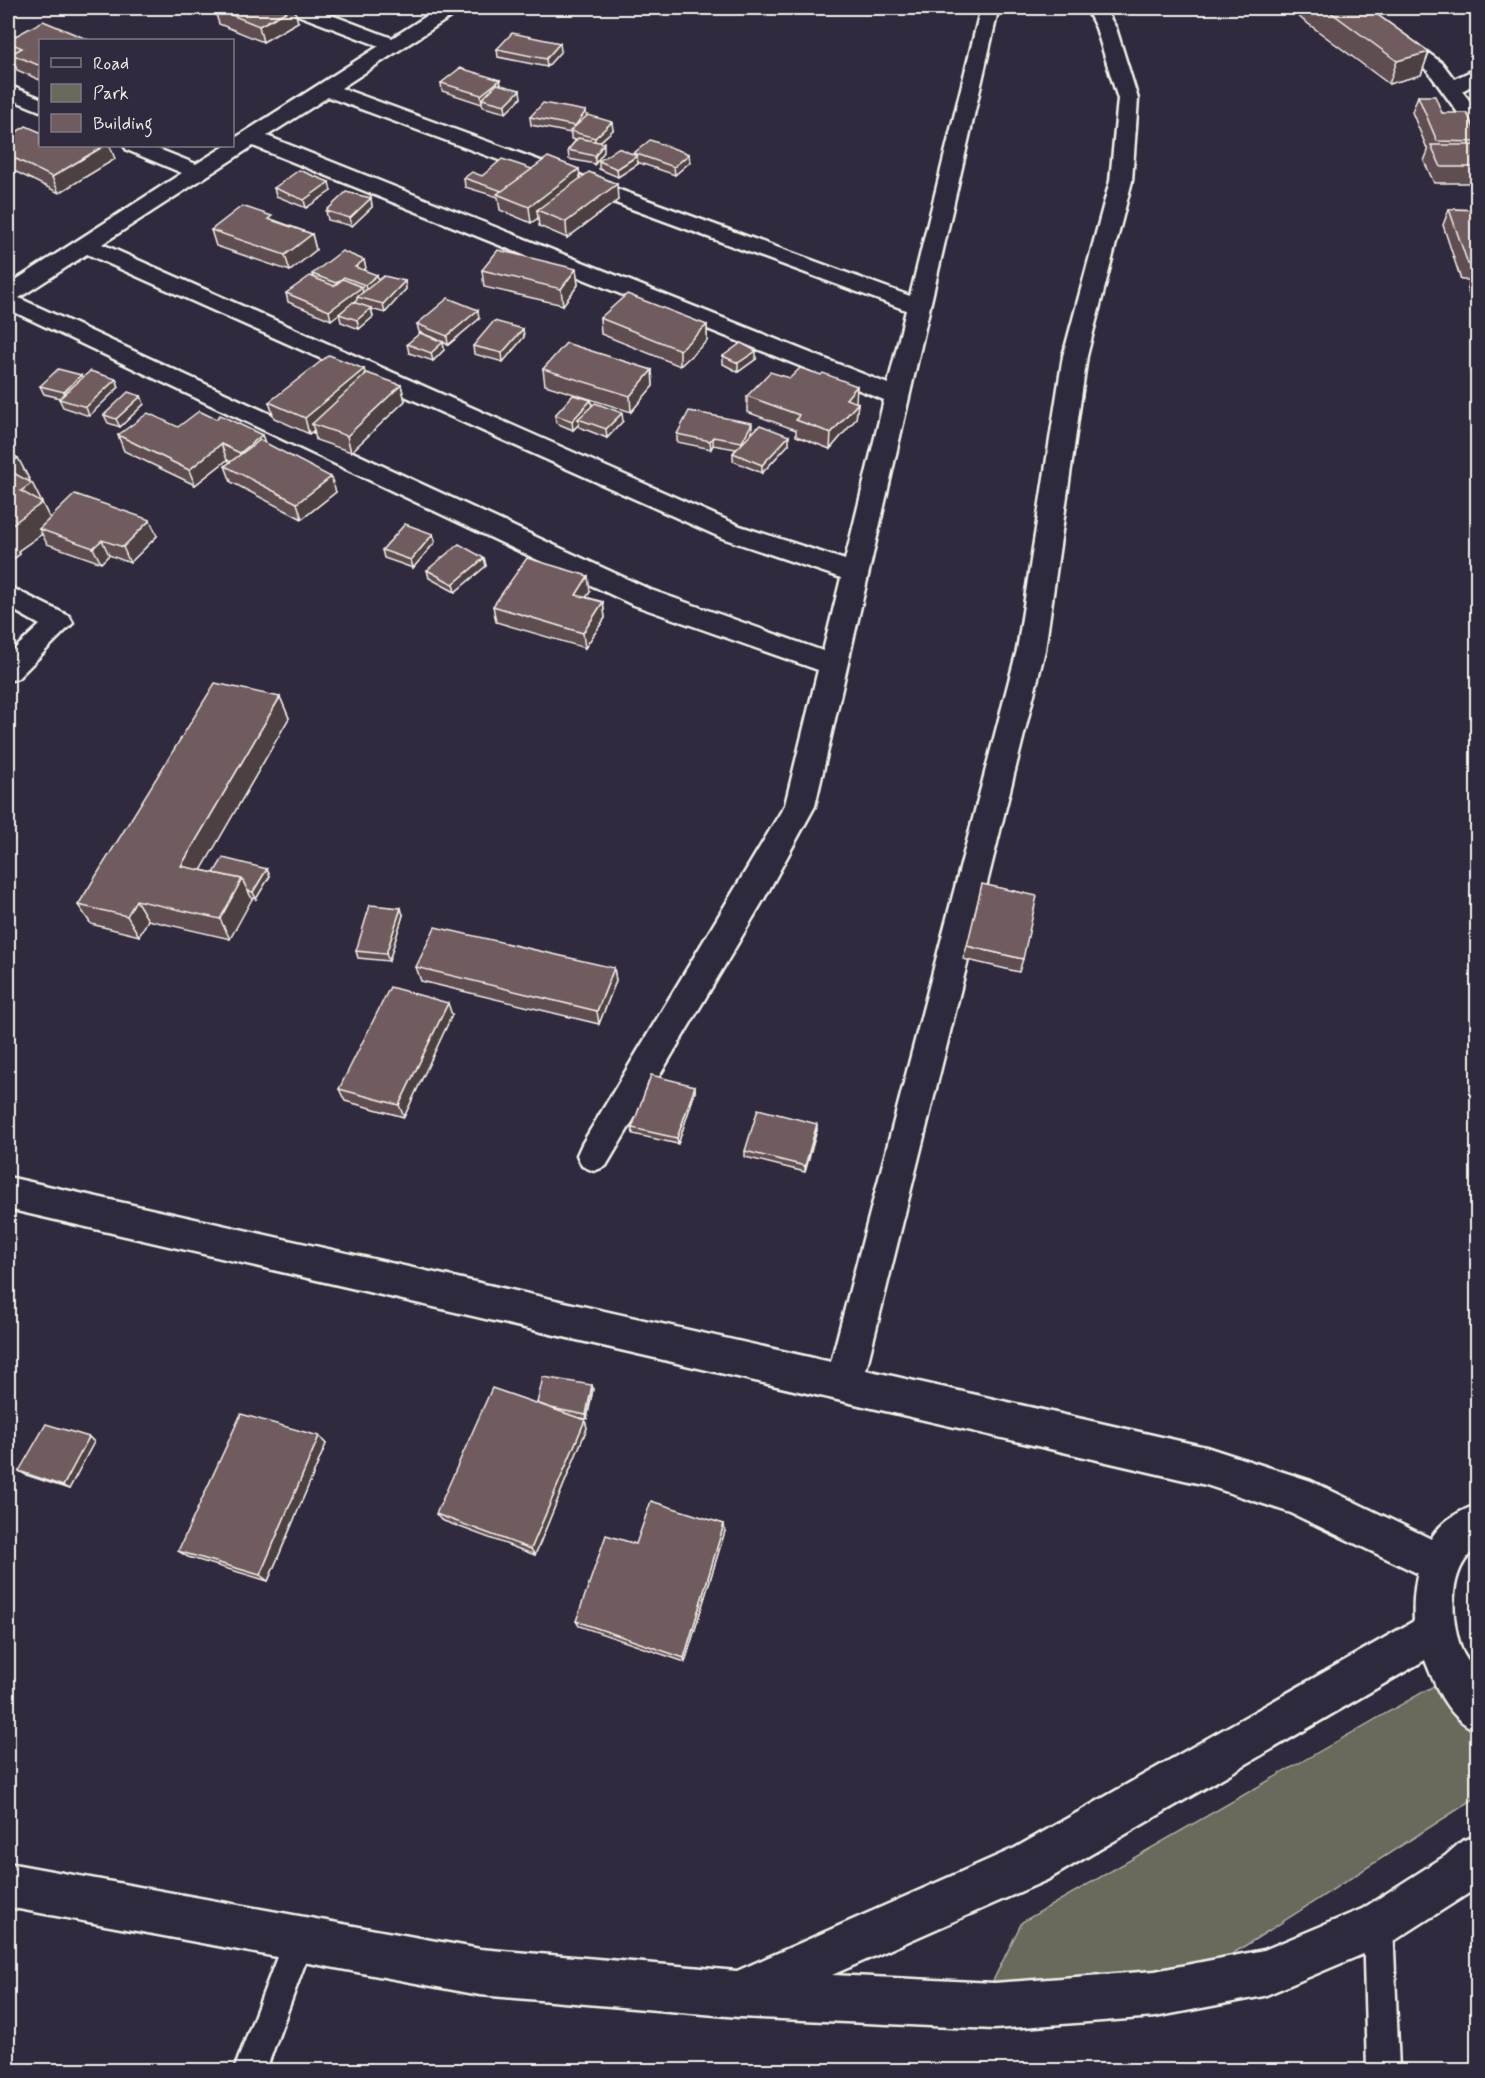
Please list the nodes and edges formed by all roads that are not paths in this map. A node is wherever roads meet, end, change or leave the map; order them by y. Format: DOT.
graph roads {
  1 [pos="297,8"];
  2 [pos="451,8"];
  3 [pos="1095,8"];
  4 [pos="1362,10"];
  5 [pos="989,11"];
  6 [pos="393,45"];
  7 [pos="1478,74"];
  8 [pos="325,89"];
  9 [pos="1450,89"];
  10 [pos="8,91"];
  11 [pos="39,105"];
  12 [pos="1478,127"];
  13 [pos="250,137"];
  14 [pos="136,147"];
  15 [pos="197,172"];
  16 [pos="85,245"];
  17 [pos="8,295"];
  18 [pos="8,301"];
  19 [pos="919,307"];
  20 [pos="898,397"];
  21 [pos="856,573"];
  22 [pos="8,595"];
  23 [pos="833,665"];
  24 [pos="8,671"];
  25 [pos="594,1155"];
  26 [pos="8,1193"];
  27 [pos="844,1383"];
  28 [pos="1478,1524"];
  29 [pos="1440,1564"];
  30 [pos="1436,1631"];
  31 [pos="1478,1710"];
  32 [pos="1478,1857"];
  33 [pos="8,1885"];
  34 [pos="1378,1925"];
  35 [pos="299,1939"];
  36 [pos="740,1994"];
  37 [pos="250,2070"];
  38 [pos="1383,2070"];
  1 -- 6 [label="street"];
  2 -- 6 [label="street"];
  3 -- 27 [label="street"];
  4 -- 9 [label="street"];
  5 -- 19 [label="street"];
  6 -- 8 [label="street"];
  7 -- 9 [label="street"];
  8 -- 13 [label="street"];
  8 -- 19 [label="street"];
  9 -- 12 [label="street"];
  10 -- 11 [label="street"];
  13 -- 15 [label="street"];
  13 -- 20 [label="street"];
  14 -- 15 [label="street"];
  15 -- 16 [label="street"];
  16 -- 17 [label="street"];
  16 -- 21 [label="street"];
  18 -- 23 [label="street"];
  19 -- 20 [label="street"];
  20 -- 21 [label="street"];
  21 -- 23 [label="street"];
  22 -- 24 [label="street"];
  23 -- 25 [label="street"];
  26 -- 27 [label="street"];
  27 -- 29 [label="street"];
  28 -- 29 [label="street"];
  29 -- 30 [label="street"];
  30 -- 31 [label="street"];
  30 -- 36 [label="street"];
  32 -- 34 [label="street"];
  33 -- 35 [label="street"];
  34 -- 36 [label="street"];
  34 -- 38 [label="lane"];
  35 -- 36 [label="street"];
  35 -- 37 [label="lane"];
}
